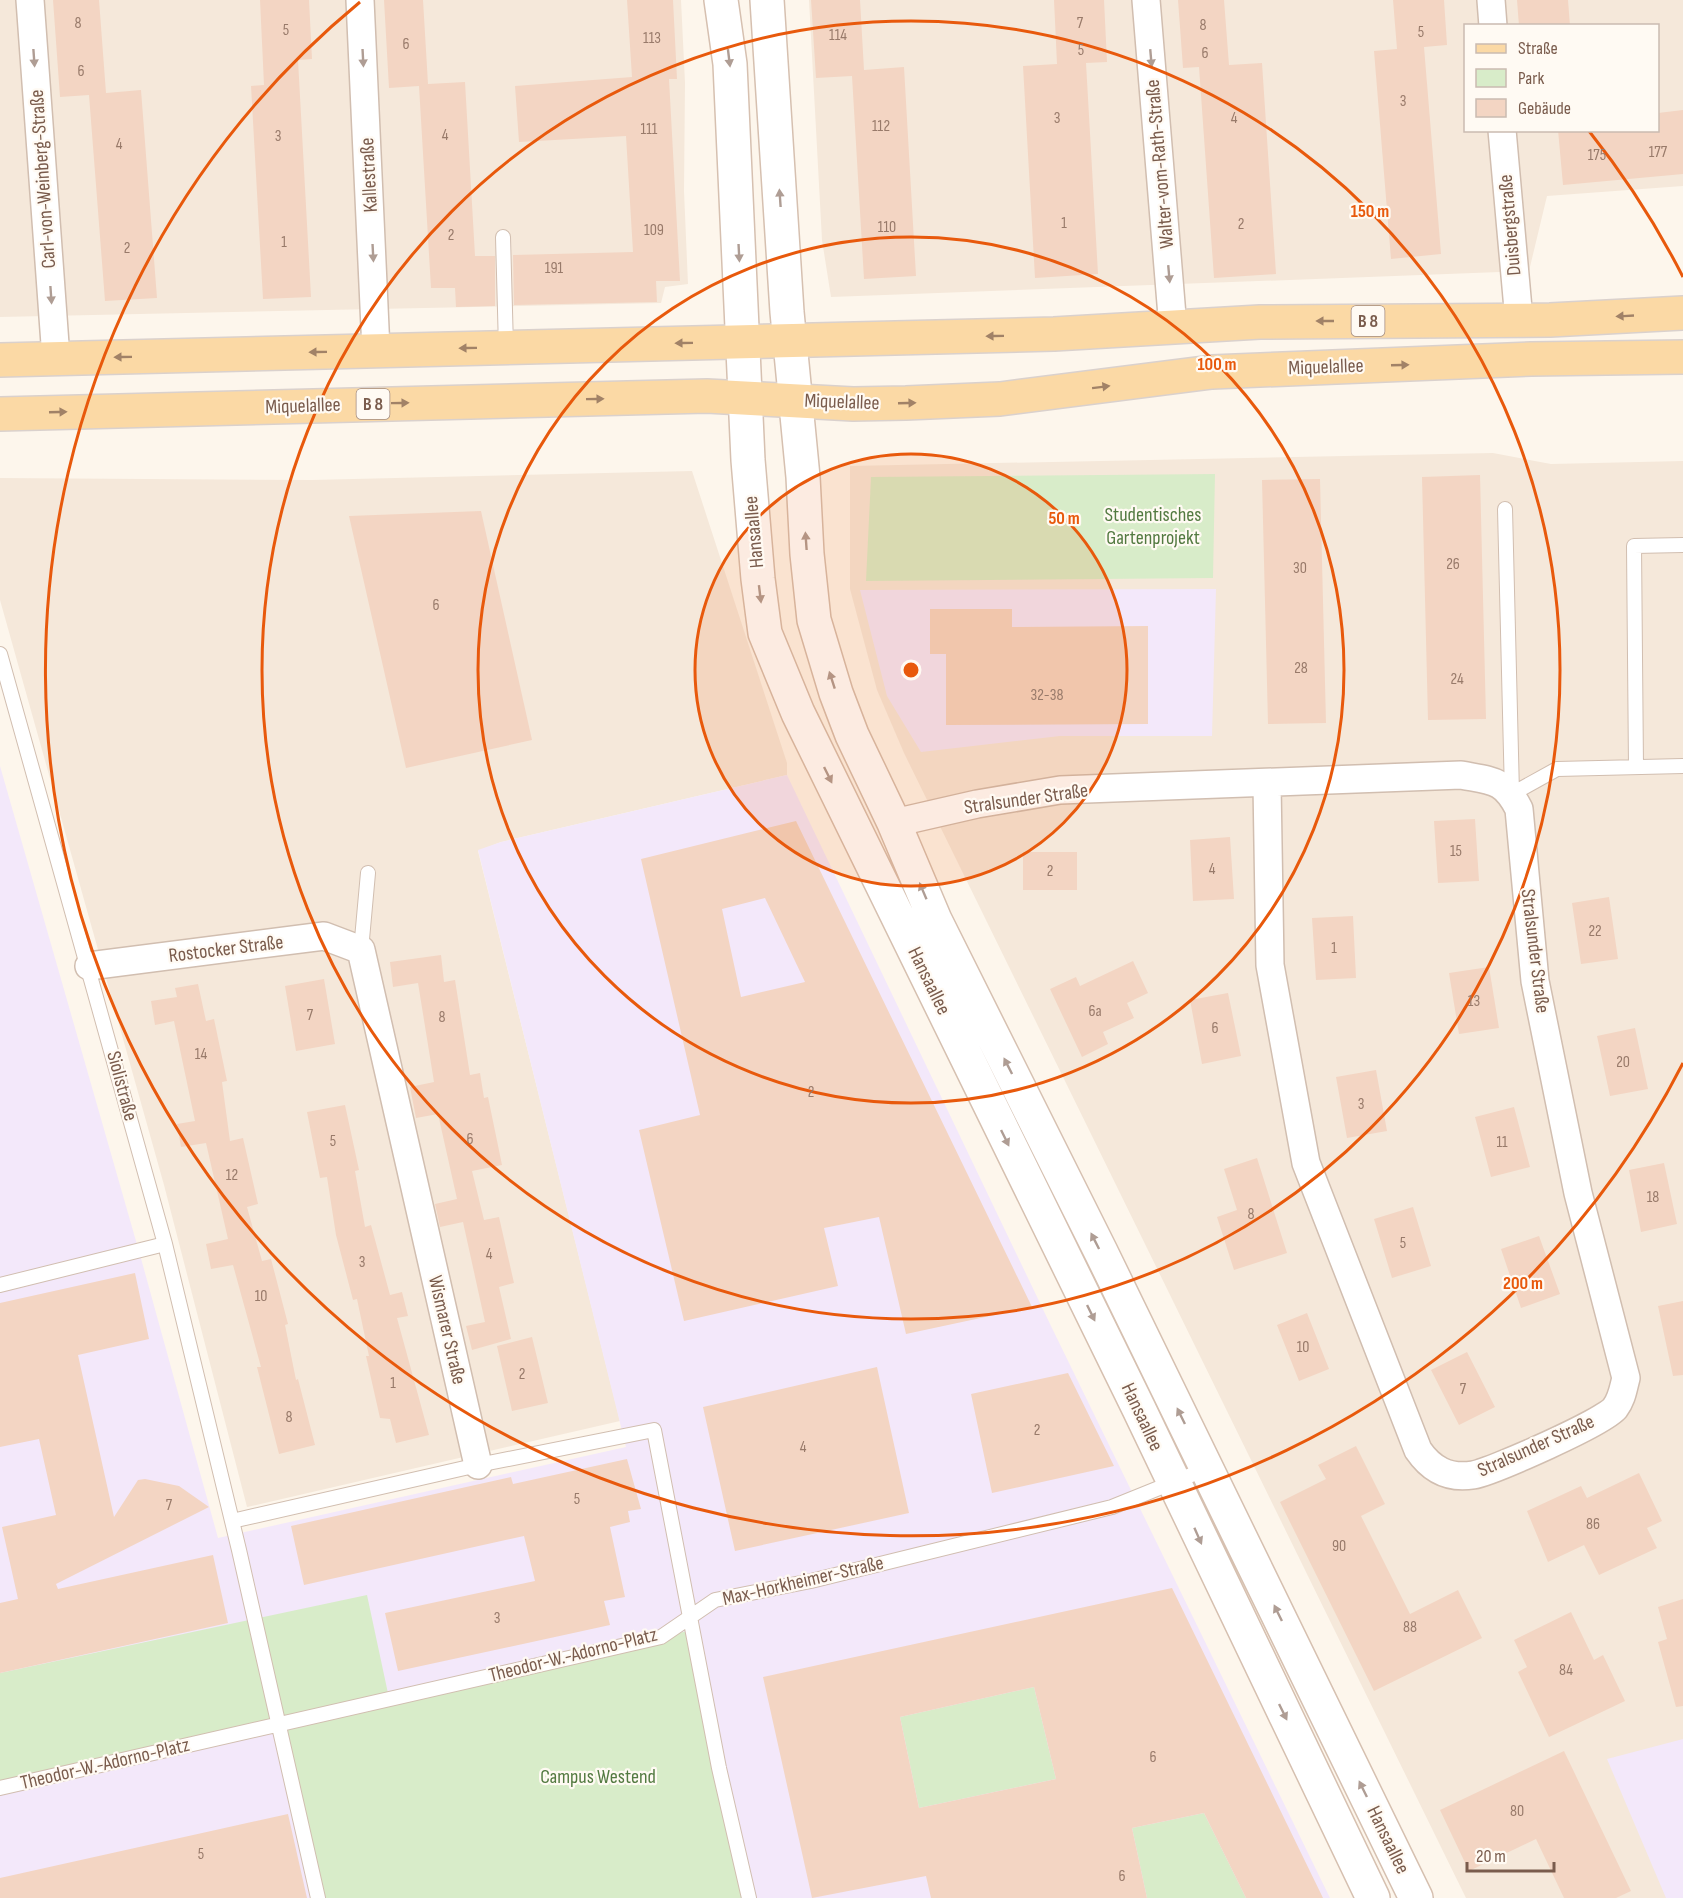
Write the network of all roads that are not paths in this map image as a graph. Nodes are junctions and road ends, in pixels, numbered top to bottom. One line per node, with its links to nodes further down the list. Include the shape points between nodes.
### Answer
1 (30, 0): 18 (street, Carl-von-Weinberg-Straße, one-way to 18)
2 (360, 0): 16 (street, Kallestraße, one-way to 16)
3 (721, 0): 14 (main road, Hansaallee, one-way to 14, via 730,64)
4 (767, 0): 13 (main road, Hansaallee, one-way to 4)
5 (1146, 0): 12 (street, Walter-vom-Rath-Straße, one-way to 12)
6 (1491, 0): 7 (street)
7 (1493, 24)
8 (1502, 132): 11 (street, Duisbergstraße)
9 (503, 237): 15 (lane)
10 (1683, 313): 11 (main road, B 8, one-way to 11)
11 (1519, 320): 12 (main road, B 8, one-way to 12, via 1260,322)
12 (1173, 328): 13 (main road, B 8, one-way to 13)
13 (790, 340): 14 (main road, B 8); 21 (main road, Hansaallee)
14 (743, 341): 15 (main road, B 8, one-way to 15); 20 (main road, Hansaallee)
15 (506, 347): 16 (main road, B 8, one-way to 16)
16 (376, 351): 18 (main road, B 8, one-way to 18)
17 (1683, 357): 21 (main road, Miquelallee / B 8, one-way to 17, via 906,404 1000,399 1212,372)
18 (56, 358): 19 (main road, B 8)
19 (0, 360)
20 (745, 396): 21 (main road, Miquelallee / B 8); 22 (main road, Miquelallee / B 8, one-way to 20); 38 (main road, Hansaallee, one-way to 38, via 765,633 803,723)
21 (796, 401): 30 (main road, Hansaallee, one-way to 21, via 852,735 814,620)
22 (0, 414)
23 (1505, 509): 29 (lane)
24 (1683, 545): 27 (lane, via 1634,546)
25 (0, 654): 33 (lane, Siolistraße)
26 (1683, 766): 27 (lane)
27 (1636, 767): 29 (lane, via 1557,769)
28 (1267, 784): 29 (street, Stralsunder Straße, via 1461,775 1499,782); 29 (street, Stralsunder Straße, via 1270,965 1306,1163 1418,1450 1438,1471 1473,1475 1552,1443 1614,1411 1626,1378 1578,1193 1535,981 1520,809); 30 (street, Stralsunder Straße, via 1060,790)
29 (1512, 794)
30 (894, 823): 37 (main road, Hansaallee, one-way to 30, via 935,920)
31 (368, 873): 32 (lane)
32 (361, 950): 33 (street, Rostocker Straße, via 324,936); 36 (street, Wismarer Straße)
33 (89, 966): 34 (lane, Siolistraße)
34 (165, 1244): 35 (lane); 39 (lane, Siolistraße)
35 (0, 1285)
36 (478, 1465): 39 (lane); 40 (lane, via 654,1431)
37 (1206, 1468): 38 (lane, Max-Horkheimer-Straße); 46 (main road, Hansaallee, one-way to 37)
38 (1173, 1483): 40 (lane, Max-Horkheimer-Straße, via 1081,1515 811,1581 715,1600); 45 (main road, Hansaallee, one-way to 45)
39 (232, 1521): 41 (lane)
40 (689, 1618): 41 (lane, Theodor-W.-Adorno-Platz, via 661,1636); 44 (lane)
41 (279, 1724): 42 (lane, Theodor-W.-Adorno-Platz); 43 (lane)
42 (0, 1788)
43 (318, 1898)
44 (749, 1898)
45 (1373, 1898)
46 (1416, 1898)

